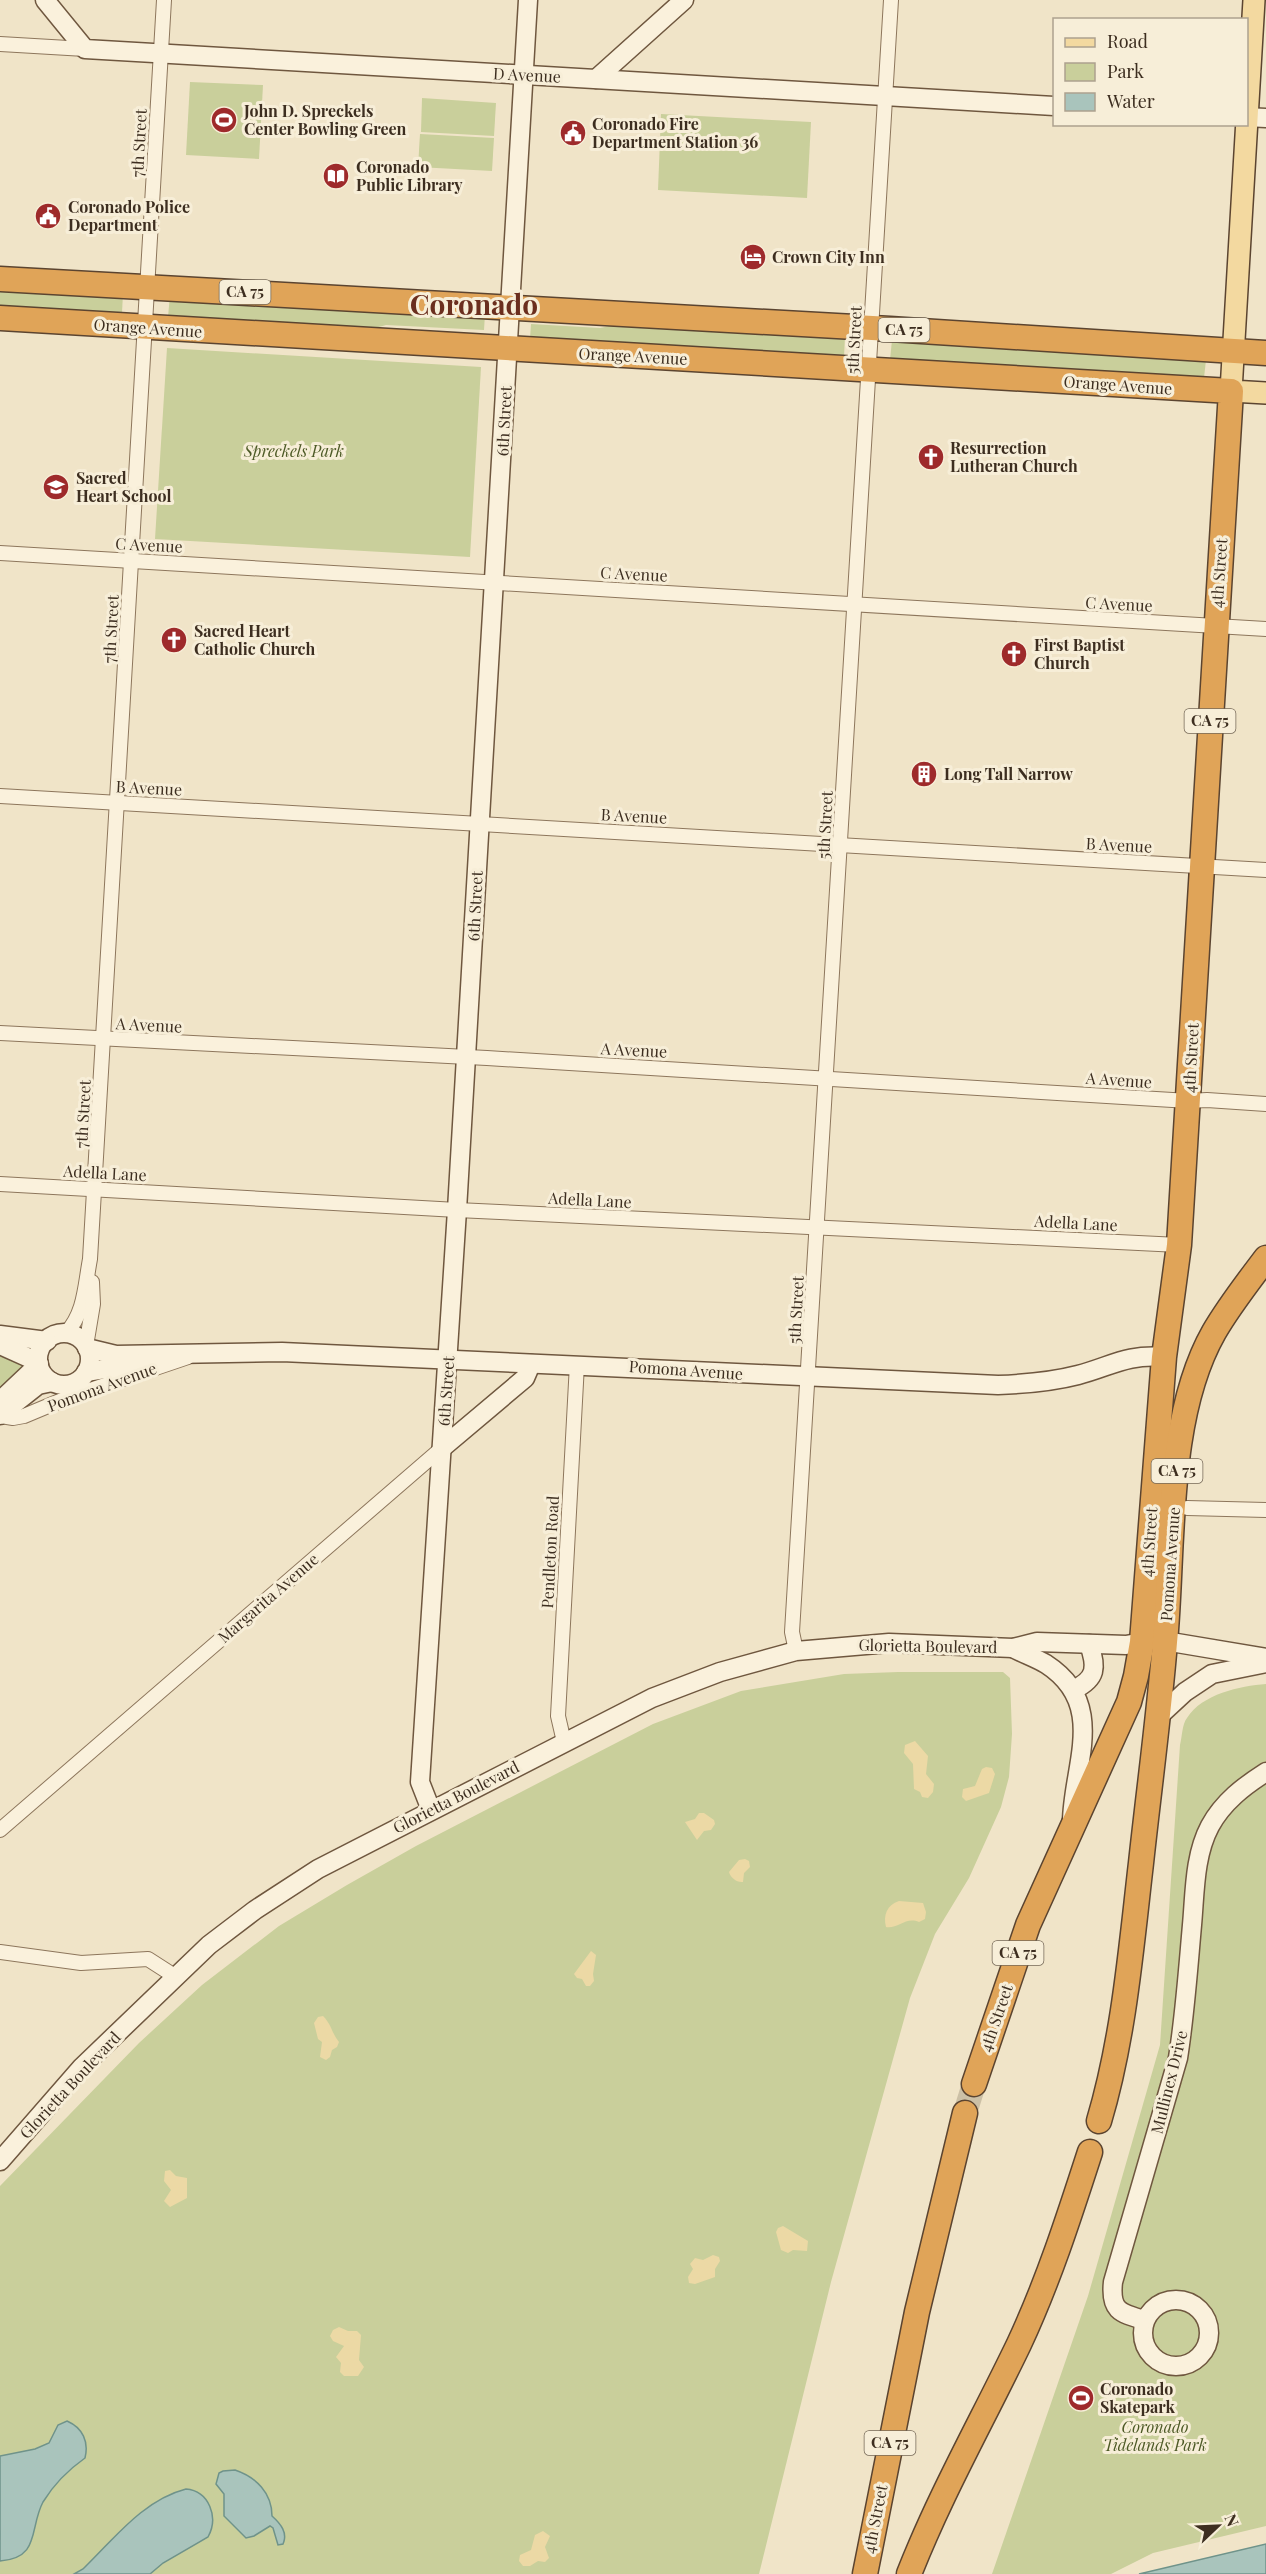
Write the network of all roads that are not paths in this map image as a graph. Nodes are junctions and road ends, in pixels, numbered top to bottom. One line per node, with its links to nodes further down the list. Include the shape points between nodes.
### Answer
1 (45, 0): 8 (street)
2 (164, 0): 9 (street, 7th Street)
3 (528, 0): 10 (street, 6th Street)
4 (684, 0): 11 (street)
5 (891, 0): 12 (street, 5th Street)
6 (1254, 0): 13 (main road, 4th Street)
7 (0, 44): 8 (street, D Avenue)
8 (85, 49): 9 (street, D Avenue)
9 (161, 53): 10 (street, D Avenue); 19 (street, 7th Street)
10 (524, 75): 11 (street, D Avenue); 20 (street, 6th Street)
11 (596, 79): 12 (street, D Avenue)
12 (885, 96): 14 (street, D Avenue); 23 (street, 5th Street)
13 (1248, 100)
14 (1053, 106)
15 (1248, 117): 16 (street)
16 (1266, 118)
17 (1246, 126): 25 (main road, 4th Street)
18 (0, 279): 19 (highway, CA 75)
19 (147, 286): 20 (highway, CA 75); 22 (street, 7th Street)
20 (510, 308): 23 (highway, CA 75); 24 (street, 6th Street)
21 (0, 318): 22 (highway, Orange Avenue)
22 (145, 328): 24 (highway, Orange Avenue); 31 (street, 7th Street)
23 (871, 328): 25 (highway, CA 75); 27 (street, 5th Street)
24 (508, 349): 27 (highway, Orange Avenue); 32 (street, 6th Street)
25 (1233, 351): 26 (highway, CA 75); 28 (main road, 4th Street)
26 (1266, 353)
27 (869, 370): 28 (highway, Orange Avenue); 33 (street, 5th Street)
28 (1231, 391): 29 (main road, Orange Avenue); 34 (highway, 4th Street / CA 75)
29 (1266, 393)
30 (0, 553): 31 (street, C Avenue)
31 (131, 561): 32 (street, C Avenue); 37 (street, 7th Street)
32 (494, 582): 33 (street, C Avenue); 38 (street, 6th Street)
33 (855, 604): 34 (street, C Avenue); 39 (street, 5th Street)
34 (1216, 626): 35 (street, C Avenue); 40 (highway, 4th Street / CA 75)
35 (1266, 629)
36 (0, 796): 37 (street, B Avenue)
37 (117, 803): 38 (street, B Avenue); 43 (street, 7th Street)
38 (480, 823): 39 (street, B Avenue); 44 (street, 6th Street)
39 (841, 845): 40 (street, B Avenue); 45 (street, 5th Street)
40 (1201, 866): 41 (street, B Avenue); 46 (highway, 4th Street / CA 75)
41 (1266, 870)
42 (0, 1034): 43 (street, A Avenue)
43 (103, 1040): 44 (street, A Avenue); 49 (street, 7th Street)
44 (465, 1057): 45 (street, A Avenue); 50 (street, 6th Street)
45 (826, 1078): 46 (street, A Avenue); 51 (street, 5th Street)
46 (1189, 1101): 47 (street, A Avenue); 52 (highway, 4th Street / CA 75)
47 (1266, 1104)
48 (0, 1184): 49 (street, Adella Lane)
49 (95, 1189): 50 (street, Adella Lane); 54 (street, 7th Street)
50 (457, 1210): 51 (street, Adella Lane); 62 (street, 6th Street)
51 (817, 1227): 52 (street, Adella Lane); 67 (street, 5th Street)
52 (1179, 1245): 61 (highway, 4th Street / CA 75)
53 (1266, 1258): 74 (highway, Pomona Avenue / CA 75, via 1214,1333 1194,1379 1178,1451)
54 (90, 1259): 55 (street, 7th Street, via 81,1312); 59 (street, 7th Street, via 93,1304)
55 (66, 1333): 57 (street); 59 (street, Pomona Avenue)
56 (0, 1335): 57 (street)
57 (46, 1341): 63 (street)
58 (0, 1345): 63 (street)
59 (86, 1347): 60 (street, Pomona Avenue, via 116,1355); 66 (street, Pomona Avenue)
60 (204, 1352): 62 (street, Pomona Avenue); 66 (street); 70 (street, Pomona Avenue, via 24,1416)
61 (1164, 1358): 67 (street, Pomona Avenue, via 1126,1358 1078,1375 1031,1384); 75 (highway, 4th Street / CA 75)
62 (448, 1360): 64 (street, Pomona Avenue); 71 (street, 6th Street)
63 (38, 1363): 68 (street, Pomona Avenue); 69 (street)
64 (531, 1364): 65 (street, Pomona Avenue); 71 (street, Margarita Avenue, via 525,1378)
65 (577, 1364): 67 (street, Pomona Avenue); 83 (street, Pendleton Road, via 558,1716)
66 (86, 1372): 68 (street, Pomona Avenue, via 73,1383)
67 (809, 1377): 78 (street, 5th Street, via 792,1632)
68 (52, 1382): 70 (street, via 38,1386)
69 (0, 1401)
70 (0, 1415)
71 (442, 1448): 85 (street, 6th Street, via 420,1782); 87 (street, Margarita Avenue)
72 (1187, 1508): 73 (street)
73 (1266, 1510)
74 (1165, 1641): 79 (street); 82 (highway, CA 75)
75 (1142, 1642): 76 (street, Glorietta Boulevard); 86 (highway, 4th Street / CA 75, via 1129,1702)
76 (1089, 1644): 77 (street, Glorietta Boulevard, via 1037,1642); 81 (street, via 1095,1667 1091,1678)
77 (1013, 1648): 78 (street, Glorietta Boulevard, via 889,1642); 81 (street, Glorietta Boulevard, via 1045,1664)
78 (796, 1651): 83 (street, Glorietta Boulevard, via 676,1688)
79 (1266, 1658)
80 (1266, 1663): 82 (street, via 1212,1674)
81 (1073, 1690): 86 (street, Glorietta Boulevard, via 1085,1734 1073,1795)
82 (1158, 1716): 92 (highway, CA 75, via 1128,1980)
83 (564, 1742): 85 (street, Glorietta Boulevard)
84 (1266, 1772): 95 (street, Mullinex Drive, via 1228,1801 1203,1843 1196,1877 1178,2058 1113,2282 1116,2308)
85 (431, 1810): 89 (street, Glorietta Boulevard, via 318,1869 255,1910 209,1945)
86 (1072, 1826): 90 (highway, 4th Street / CA 75, via 1028,1924)
87 (0, 1830)
88 (0, 1952): 89 (street, via 81,1963 148,1959)
89 (176, 1977): 94 (street, Glorietta Boulevard, via 82,2067)
90 (974, 2084)
91 (965, 2113): 96 (highway, 4th Street / CA 75, via 917,2312)
92 (1099, 2121)
93 (1090, 2152): 97 (highway, via 1059,2246 1020,2342 927,2528)
94 (0, 2161)
95 (1144, 2320)
96 (864, 2574)
97 (909, 2574)

